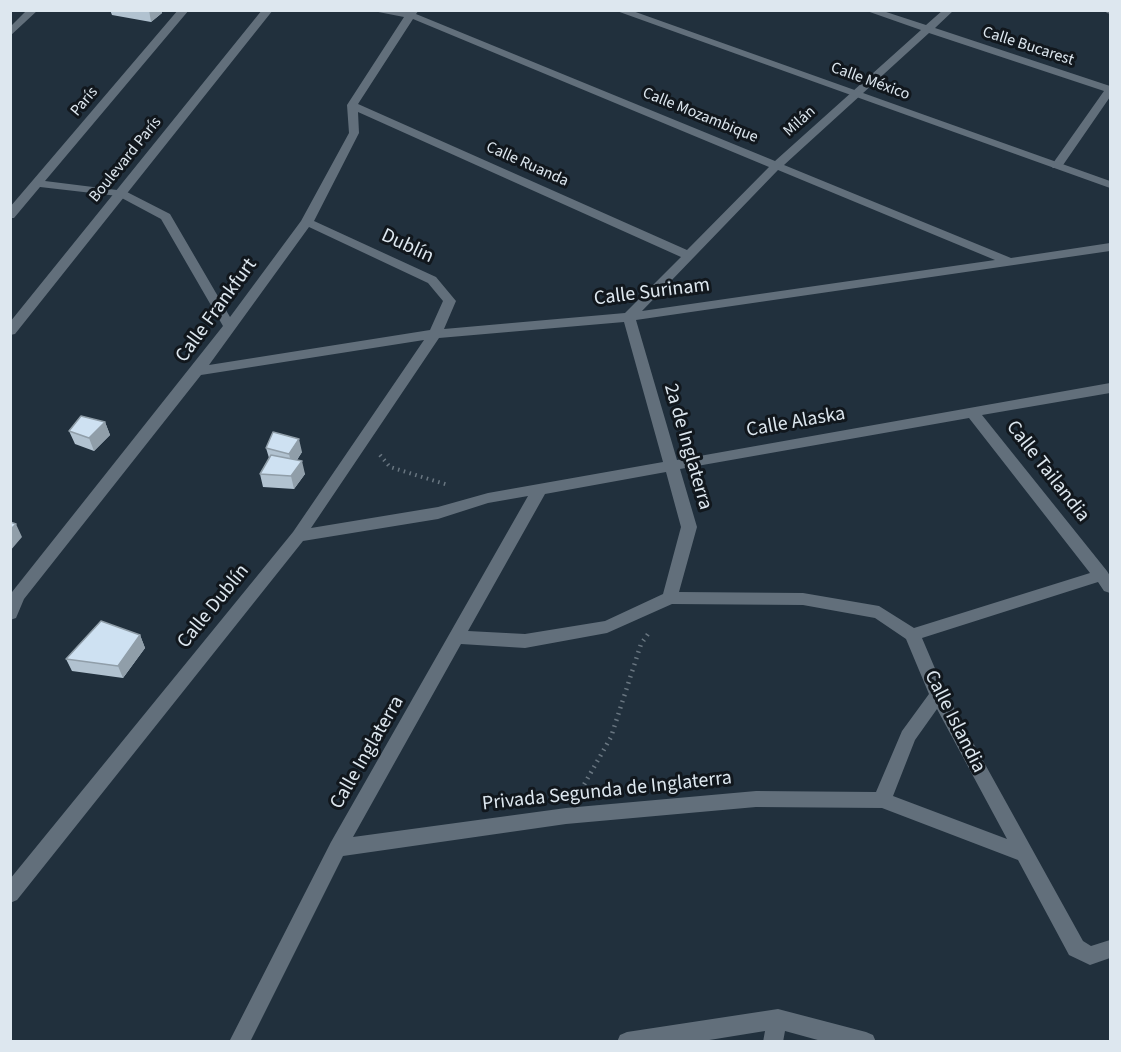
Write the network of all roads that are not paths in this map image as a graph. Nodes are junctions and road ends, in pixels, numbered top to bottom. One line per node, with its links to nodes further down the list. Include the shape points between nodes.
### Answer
1 (33, 10): 10 (street)
2 (184, 10): 16 (street, París)
3 (268, 10): 18 (street, Boulevard París)
4 (373, 10): 8 (street, Calle Mozambique)
5 (619, 10): 12 (street, Calle México)
6 (869, 10): 9 (street, Calle Bucarest)
7 (950, 10): 9 (street, Milán)
8 (413, 13): 13 (street); 14 (street, Calle Mozambique)
9 (928, 30): 11 (street, Calle Bucarest); 12 (street, Milán)
10 (10, 33)
11 (1110, 90): 15 (street)
12 (855, 94): 14 (street, Milán); 15 (street, Calle México)
13 (352, 105): 20 (street, Calle Frankfurt, via 354,133); 22 (street, Calle Ruanda)
14 (777, 165): 22 (street, Milán); 23 (street, Calle Mozambique)
15 (1057, 166): 17 (street, Calle México)
16 (37, 183): 18 (street); 19 (street, París)
17 (1110, 185)
18 (121, 192): 25 (street, via 166,216); 26 (street, Boulevard París)
19 (10, 215)
20 (307, 222): 25 (street, Calle Frankfurt); 27 (street, Dublín, via 432,280 450,301)
21 (1110, 247): 23 (street, Calle Surinam)
22 (689, 256): 24 (street, Milán)
23 (1012, 262): 24 (street, Calle Surinam)
24 (629, 317): 27 (street, Calle Surinam); 31 (street, 2a de Inglaterra)
25 (229, 325): 28 (street, Calle Frankfurt)
26 (10, 331)
27 (435, 334): 28 (street, Calle Surinam); 33 (street, Calle Dublín)
28 (197, 371): 36 (street, Calle Frankfurt, via 18,596)
29 (1110, 388): 30 (street, Calle Alaska)
30 (972, 412): 31 (street, Calle Alaska); 34 (street, Calle Tailandia)
31 (672, 467): 32 (street, Calle Alaska); 35 (street, 2a de Inglaterra, via 689,527)
32 (540, 489): 33 (street, Calle Alaska, via 488,498 438,513); 38 (street, Calle Inglaterra)
33 (298, 536): 43 (street, Calle Dublín)
34 (1106, 581): 37 (street)
35 (670, 598): 37 (street, via 803,599 879,612); 38 (street, via 607,627 525,641)
36 (10, 614)
37 (912, 635): 39 (street, Calle Islandia)
38 (458, 638): 41 (street, Calle Inglaterra)
39 (938, 695): 40 (street, via 908,736); 42 (street, Calle Islandia)
40 (882, 800): 41 (street, Privada Segunda de Inglaterra, via 756,800 566,816); 42 (street, Privada Segunda de Inglaterra)
41 (338, 849): 46 (street, Calle Inglaterra)
42 (1022, 853): 44 (street, Calle Islandia, via 1076,948 1090,956)
43 (10, 894)
44 (1110, 949)
45 (778, 1019): 47 (street); 48 (street); 49 (street)
46 (239, 1041)
47 (627, 1041)
48 (773, 1041)
49 (866, 1041)

